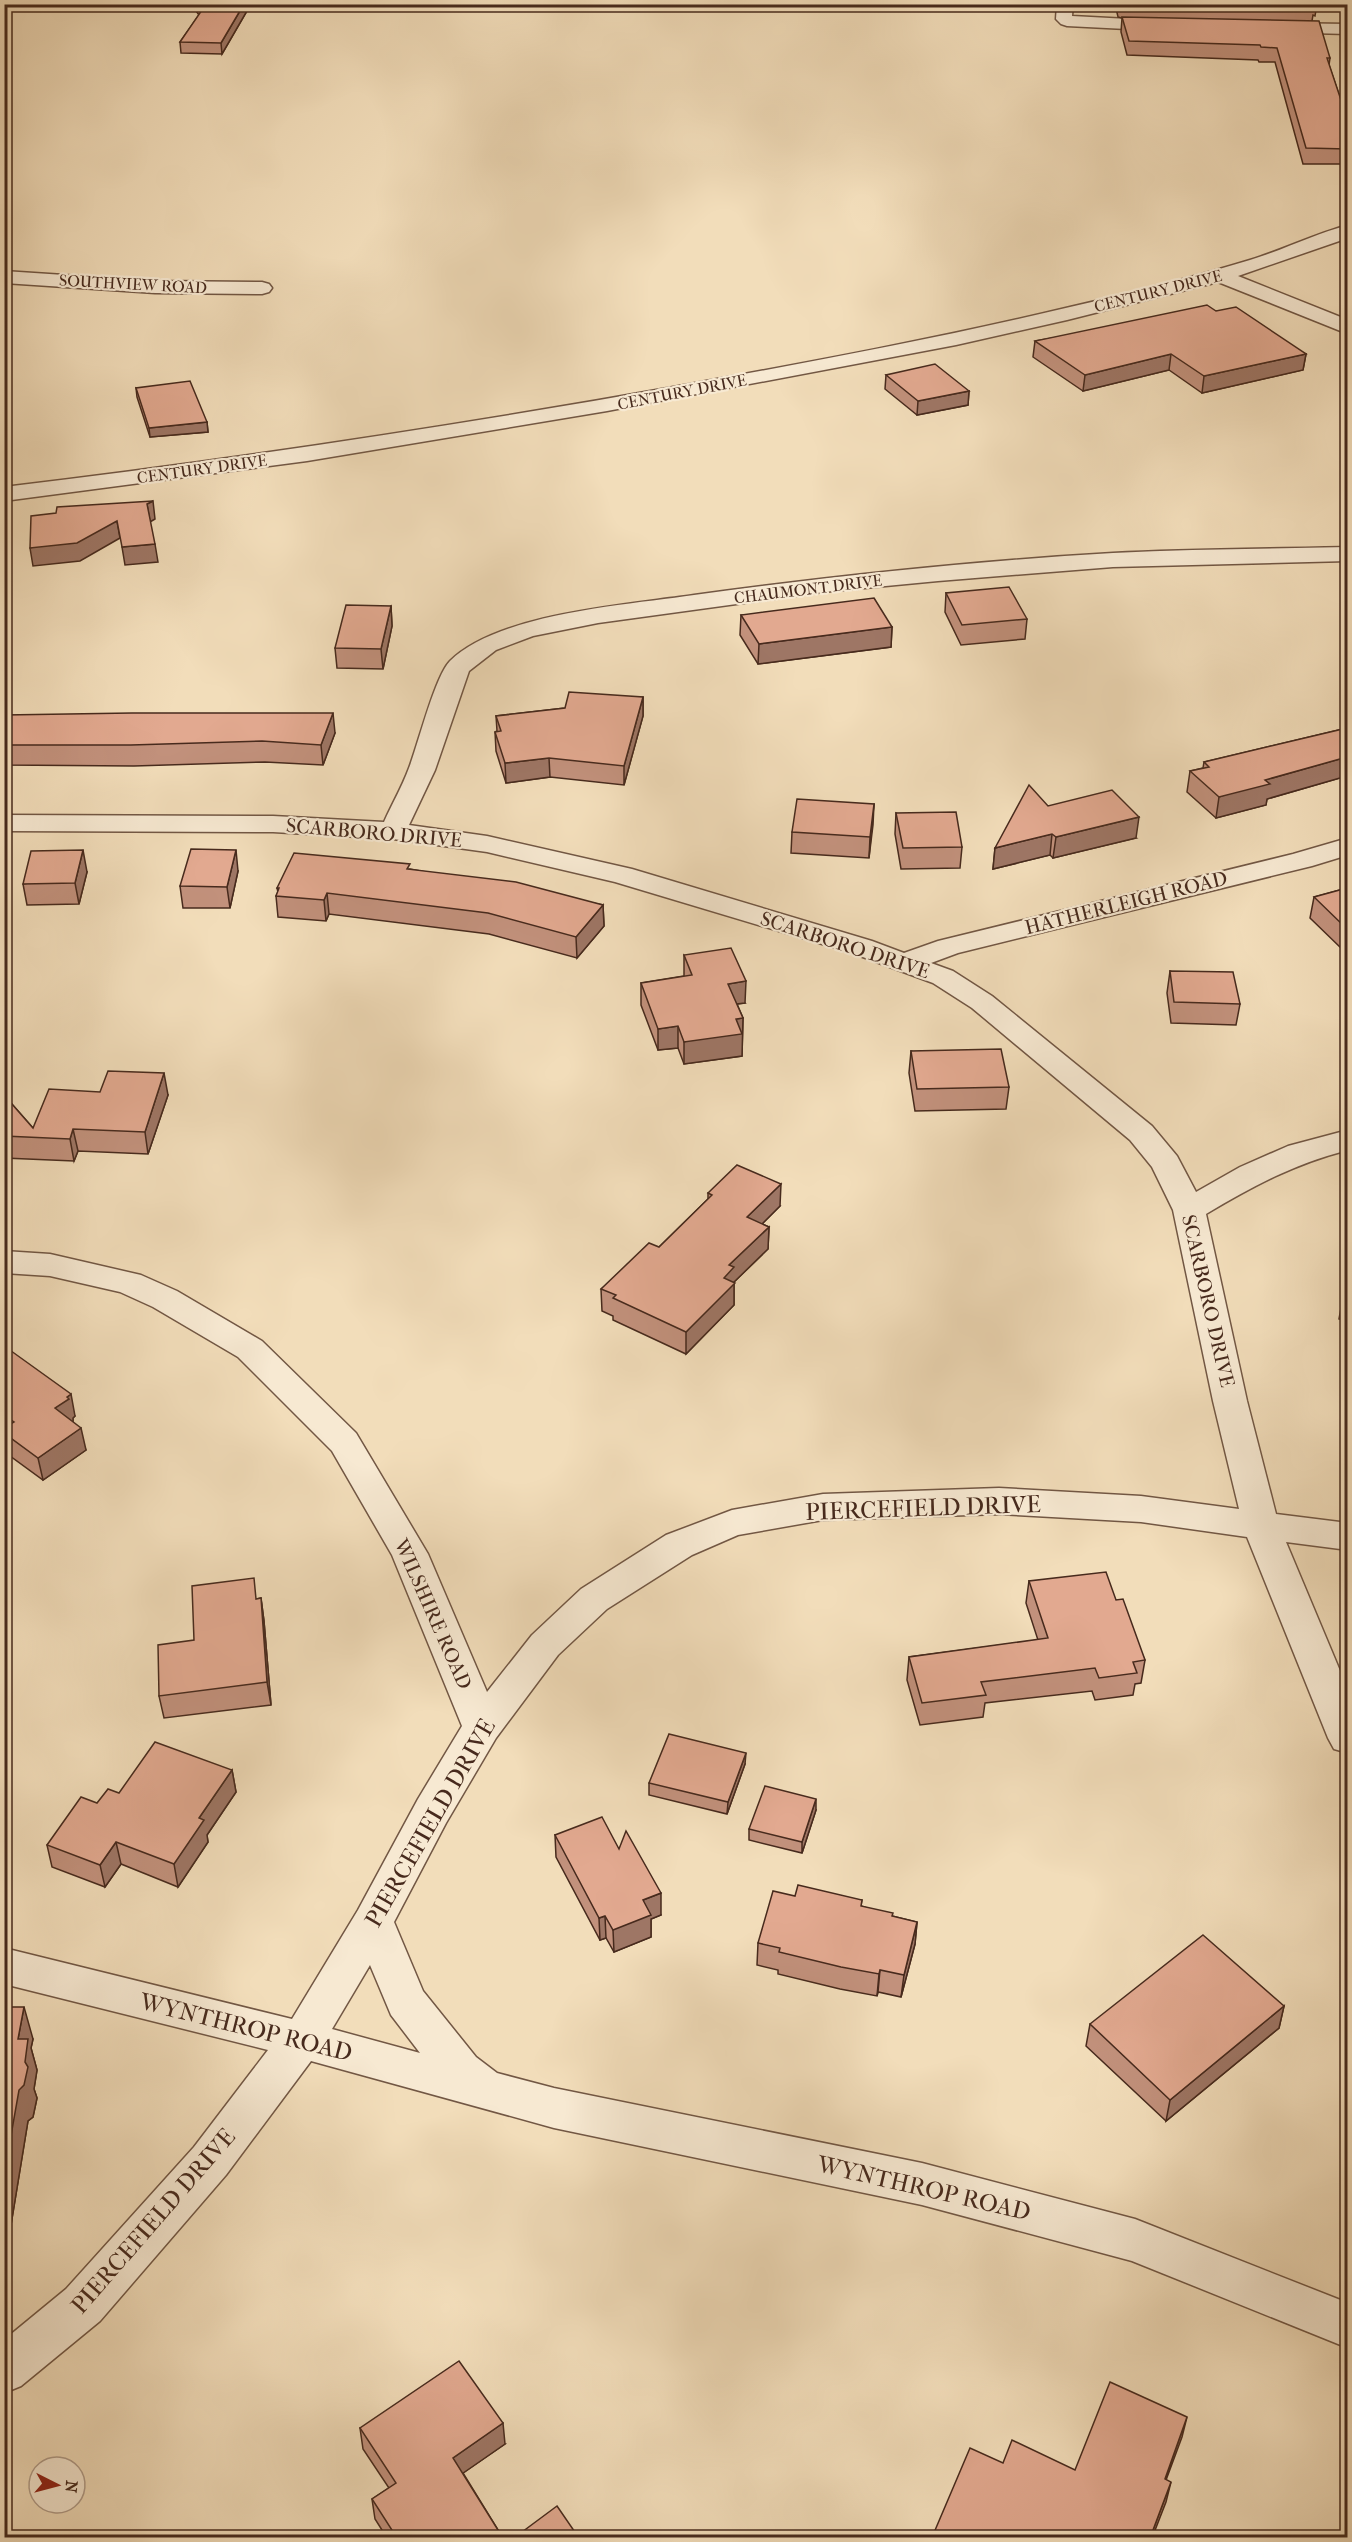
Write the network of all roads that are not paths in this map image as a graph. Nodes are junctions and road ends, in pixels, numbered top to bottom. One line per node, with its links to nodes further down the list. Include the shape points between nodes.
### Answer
1 (1065, 4): 2 (street, via 1064,19 1077,24)
2 (1181, 26)
3 (1264, 28): 4 (street)
4 (1347, 29)
5 (1347, 231): 6 (street, CENTURY DRIVE)
6 (1221, 276): 9 (street); 10 (street, CENTURY DRIVE, via 1007,328 556,415 145,477)
7 (4, 277): 8 (street, SOUTHVIEW ROAD, via 155,287)
8 (262, 288)
9 (1347, 328)
10 (4, 494)
11 (1347, 554): 13 (street, CHAUMONT DRIVE, via 1113,560 927,575 823,585 598,616 527,630 487,645 458,667 422,770)
12 (4, 823): 13 (street, SCARBORO DRIVE, via 273,824)
13 (393, 831): 15 (street, SCARBORO DRIVE, via 487,844 622,875)
14 (1347, 846): 15 (street, HATHERLEIGH ROAD, via 948,947)
15 (905, 962): 17 (street, SCARBORO DRIVE, via 942,977 982,1002 1141,1133 1166,1163)
16 (1347, 1140): 17 (street, via 1299,1153 1251,1174)
17 (1189, 1210): 19 (street, SCARBORO DRIVE)
18 (4, 1262): 21 (street, WILSHIRE ROAD, via 50,1265 129,1283 165,1299 250,1349 344,1442 411,1554)
19 (1261, 1526): 20 (street, PIERCEFIELD DRIVE); 21 (street, PIERCEFIELD DRIVE, via 1141,1509 999,1502 824,1507 732,1524 680,1545 594,1599 545,1645); 22 (street, SCARBORO DRIVE)
20 (1347, 1537)
21 (482, 1728): 23 (street, PIERCEFIELD DRIVE)
22 (1347, 1738)
23 (373, 1922): 25 (street, PIERCEFIELD DRIVE); 26 (street, WYNTHROP ROAD, via 406,2002 461,2071)
24 (4, 1966): 25 (street, WYNTHROP ROAD)
25 (302, 2040): 26 (street, WYNTHROP ROAD); 28 (street, PIERCEFIELD DRIVE, via 210,2161 83,2305)
26 (488, 2090): 27 (street, WYNTHROP ROAD, via 554,2108 922,2184 1135,2240)
27 (1347, 2326)
28 (4, 2370)

